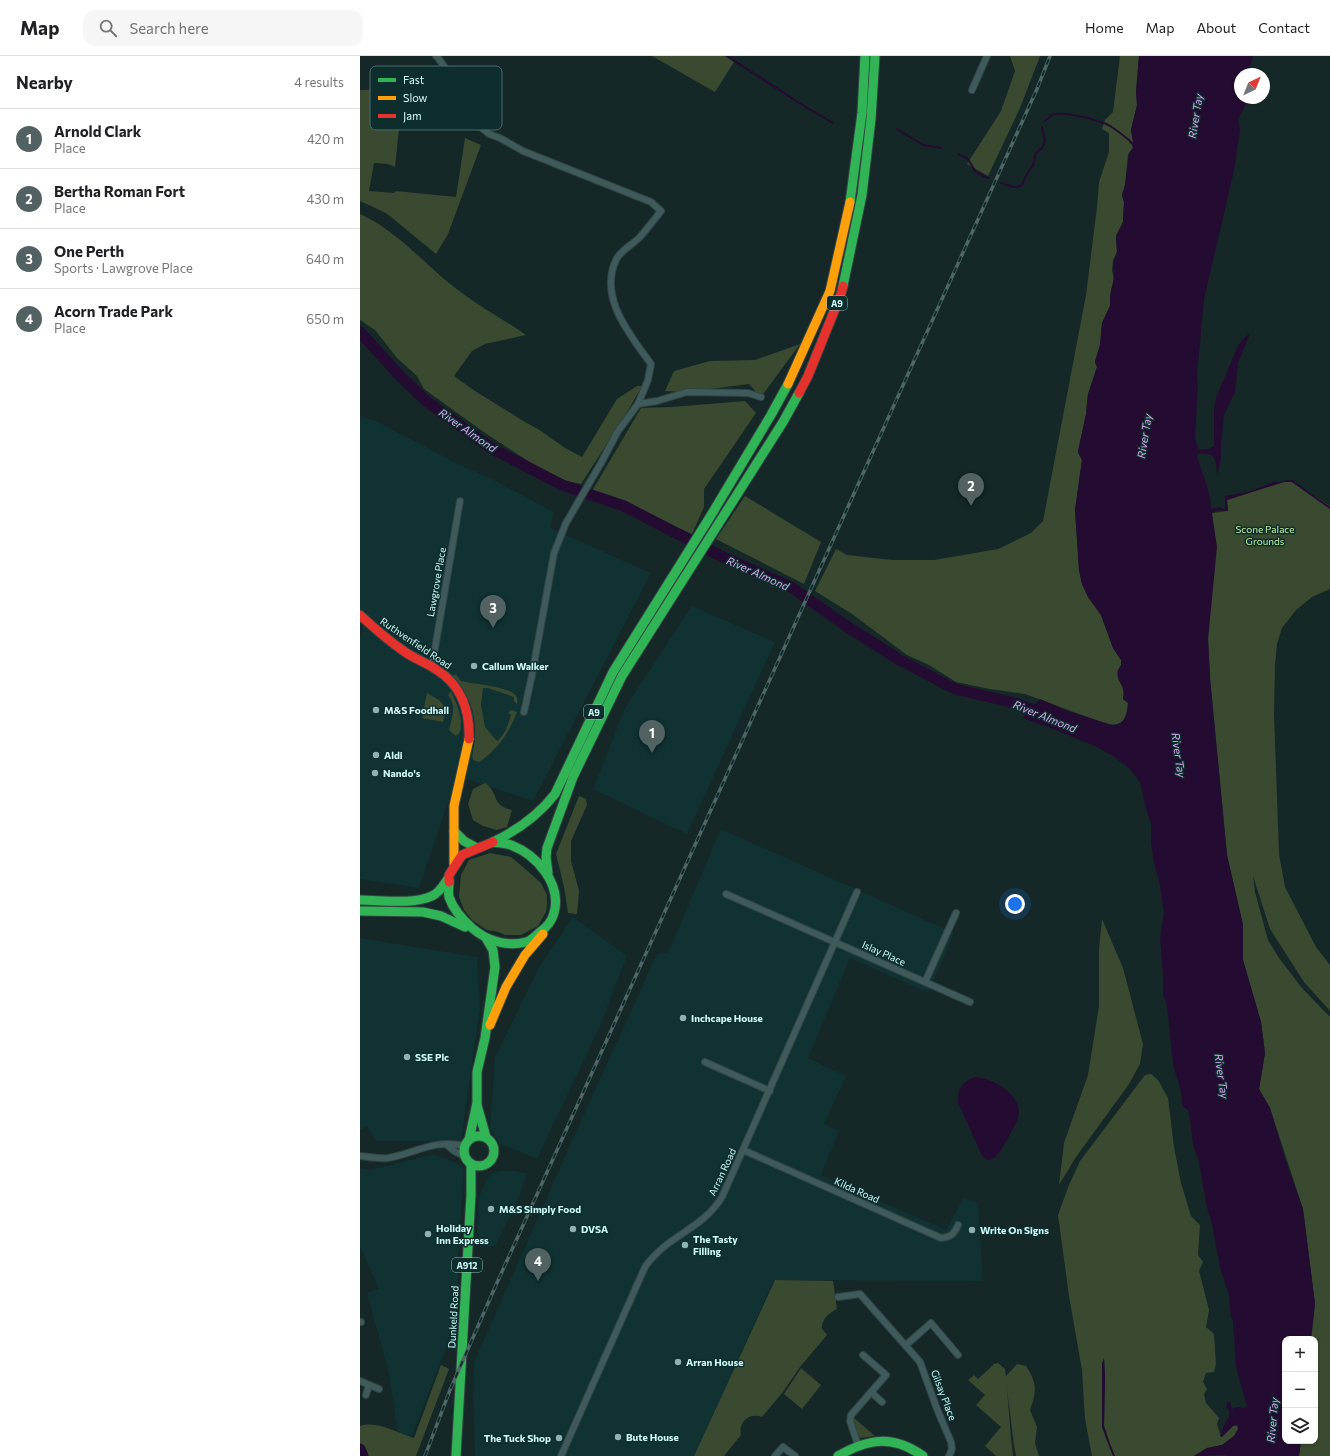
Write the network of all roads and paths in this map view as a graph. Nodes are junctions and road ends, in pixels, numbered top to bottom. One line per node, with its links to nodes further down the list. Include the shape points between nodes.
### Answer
1 (436, 56): 5 (street)
2 (865, 56): 15 (main road, A9, via 862,113 852,193 830,292 794,373 710,517 613,672 555,794 529,823)
3 (875, 56): 18 (main road, A9, via 872,119 862,195 841,294 808,376 783,422 622,676 574,777 547,848)
4 (987, 56): 6 (street)
5 (444, 66)
6 (972, 90)
7 (484, 130): 9 (street, via 523,151 651,202 661,211 618,258 611,277 611,295 622,320 651,364 648,380)
8 (761, 397): 9 (street, via 748,393 687,392)
9 (638, 404): 13 (street, via 618,431 566,523 554,553)
10 (460, 501): 12 (street, Lawgrove Place)
11 (360, 615): 12 (main road, Ruthvenfield Road, via 392,642)
12 (432, 666): 14 (main road, Ruthvenfield Road, via 448,678 458,690 470,723 467,752 454,805)
13 (524, 712)
14 (454, 831): 16 (main road); 17 (main road, Ruthvenfield Road)
15 (493, 842): 16 (main road); 18 (main road, via 517,848)
16 (475, 847): 17 (main road)
17 (454, 864): 19 (main road)
18 (548, 873): 25 (main road, via 557,899 555,911)
19 (447, 880): 22 (main road, via 437,892 425,898); 26 (main road, via 452,906 462,922)
20 (858, 892): 28 (street, Arran Road)
21 (726, 894): 28 (street, Islay Place)
22 (360, 900)
23 (360, 911): 26 (main road, via 423,912 441,916)
24 (956, 913): 29 (street)
25 (546, 929): 27 (main road, via 531,940 520,944); 31 (main road, A912, via 525,955 506,987)
26 (473, 931): 27 (main road)
27 (487, 940): 31 (main road, A912, via 493,950 495,968)
28 (834, 942): 29 (street, Islay Place); 33 (street, Arran Road)
29 (925, 982): 30 (street, Islay Place)
30 (970, 1002)
31 (485, 1038): 34 (main road, A912, via 477,1072)
32 (705, 1062): 33 (street)
33 (770, 1091): 38 (street, Arran Road)
34 (477, 1103): 35 (main road, A912); 36 (main road, A912)
35 (486, 1137): 36 (main road, via 477,1136); 42 (main road, A912, via 495,1150 493,1158)
36 (467, 1143): 37 (street); 40 (main road, A912)
37 (447, 1144): 39 (street, via 432,1145 388,1158); 40 (street)
38 (743, 1150): 44 (street, Kilda Road, via 941,1238 950,1237); 59 (street, Arran Road, via 722,1197 714,1208 698,1223 662,1247 645,1267)
39 (360, 1156)
40 (464, 1156): 41 (main road)
41 (471, 1164): 42 (main road, via 478,1167); 43 (main road, Dunkeld Road / A912)
42 (486, 1165): 43 (main road, Dunkeld Road / A912)
43 (471, 1195): 55 (main road, Dunkeld Road / A912)
44 (958, 1225)
45 (838, 1297): 46 (street, Gilsay Place, via 860,1294)
46 (906, 1345): 48 (street, via 931,1323); 64 (street, Gilsay Place, via 920,1362 951,1442)
47 (863, 1355): 52 (street, via 886,1375)
48 (958, 1355)
49 (360, 1381): 50 (street)
50 (370, 1385): 51 (street); 53 (street)
51 (379, 1389)
52 (871, 1392): 54 (street); 56 (street, via 851,1415 850,1421)
53 (366, 1395)
54 (882, 1402)
55 (459, 1417): 57 (main road, Dunkeld Road / A912); 58 (main road, Dunkeld Road / A912)
56 (858, 1445): 62 (main road); 63 (main road, via 892,1442 908,1446)
57 (456, 1456)
58 (461, 1456)
59 (561, 1456)
60 (775, 1456): 61 (street, via 783,1447)
61 (795, 1456)
62 (838, 1456)
63 (923, 1456)
64 (949, 1456)

